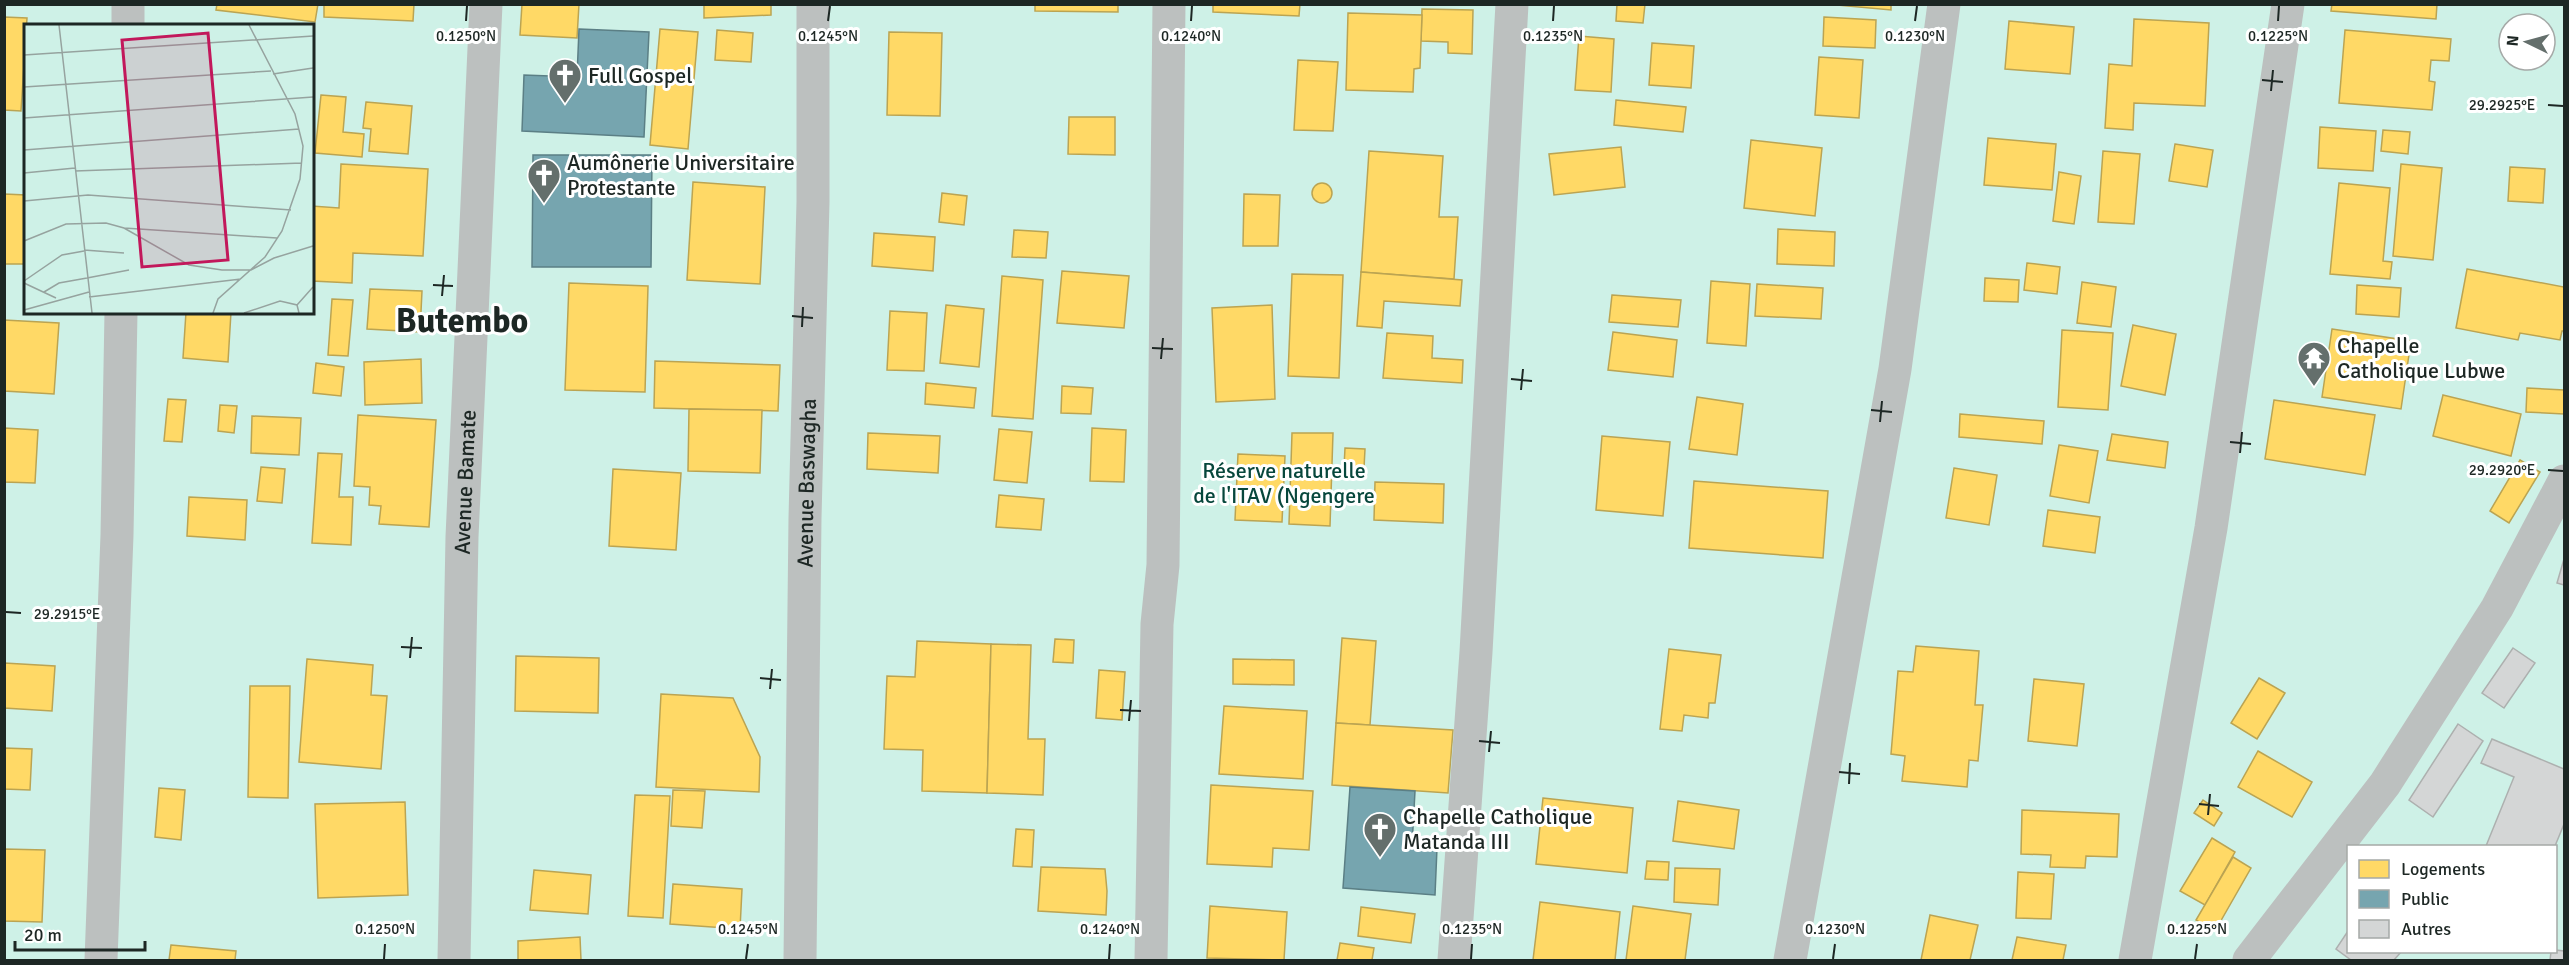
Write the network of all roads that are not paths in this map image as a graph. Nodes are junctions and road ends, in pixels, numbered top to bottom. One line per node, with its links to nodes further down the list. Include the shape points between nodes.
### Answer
1 (128, 4): 8 (street)
2 (486, 4): 12 (street, Avenue Bamate, via 462,537)
3 (813, 4): 13 (street, Avenue Baswagha)
4 (1169, 4): 14 (street, via 1163,565 1157,624)
5 (1512, 4): 15 (street, via 1477,641)
6 (1944, 4): 16 (street, via 1895,369)
7 (2288, 4): 17 (street, via 2211,528)
8 (128, 24)
9 (121, 314): 11 (street)
10 (2565, 481): 18 (street, via 2497,608 2385,784)
11 (101, 960)
12 (453, 960)
13 (800, 960)
14 (1151, 960)
15 (1454, 960)
16 (1790, 960)
17 (2135, 960)
18 (2249, 960)

